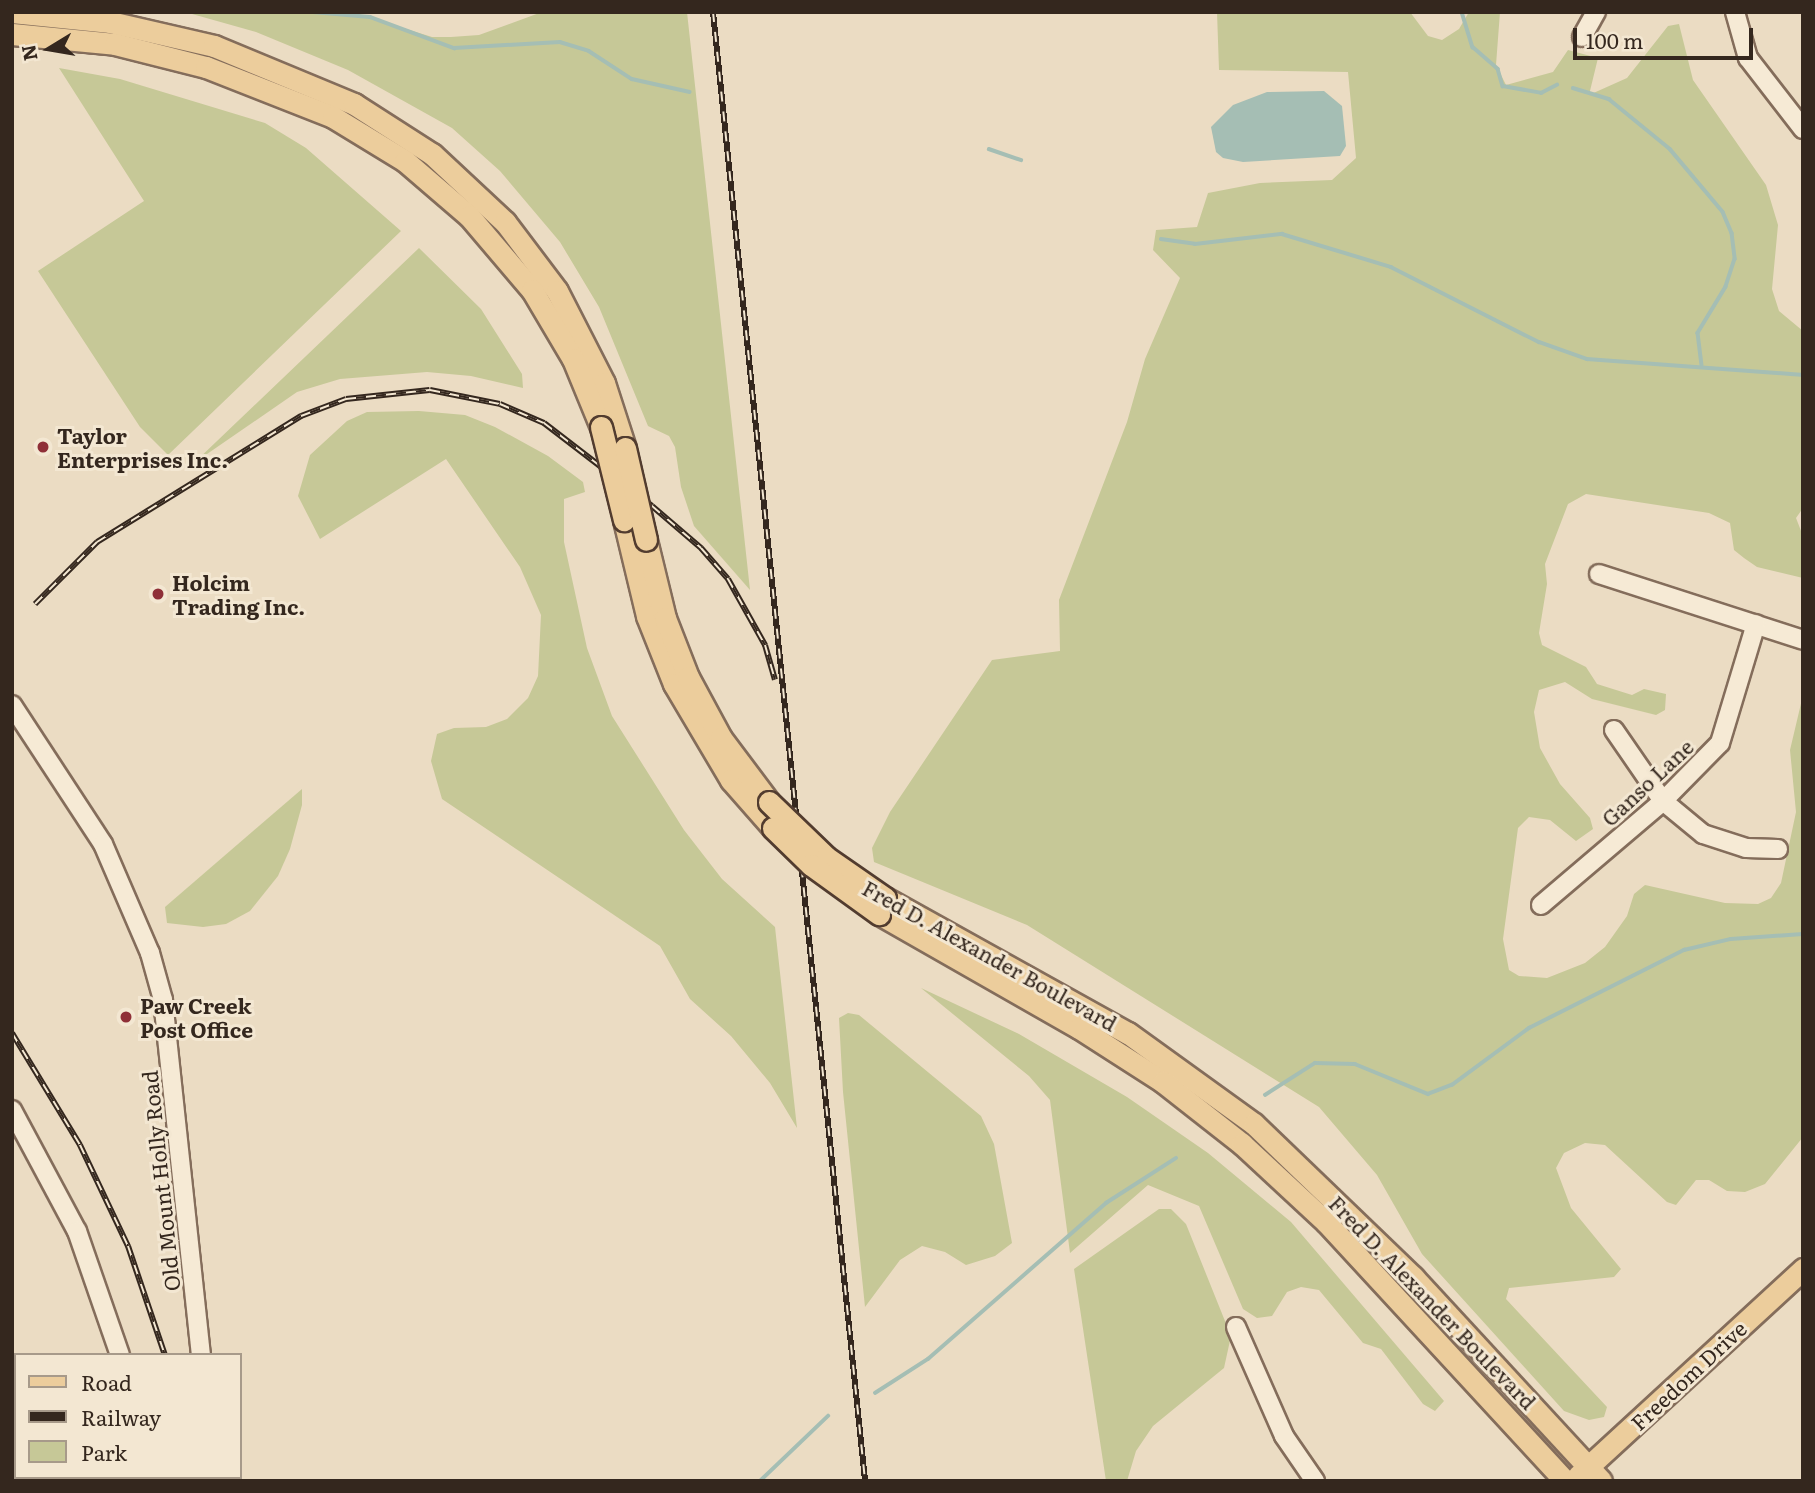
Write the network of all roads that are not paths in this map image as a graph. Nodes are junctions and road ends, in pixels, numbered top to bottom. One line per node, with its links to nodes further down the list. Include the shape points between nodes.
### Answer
1 (12, 12): 15 (main road, Fred D. Alexander Boulevard, bridge, via 100,20 214,46 354,104 432,154 505,222 557,291 604,383 625,448 664,618 688,677 721,738 769,802)
2 (1596, 12): 5 (street)
3 (1735, 12): 6 (street, via 1748,58)
4 (12, 34): 15 (main road, Fred D. Alexander Boulevard, bridge, via 141,49 232,75 333,117 405,161 470,216 525,281 573,359 601,428 647,616 674,684 731,780 811,865)
5 (1582, 37)
6 (1803, 129)
7 (1600, 574): 8 (street)
8 (1756, 624): 9 (street); 12 (street, Ganso Lane, via 1720,743)
9 (1803, 640)
10 (12, 705): 20 (street, Old Mount Holly Road, via 103,844 150,953 167,1031)
11 (1614, 730): 12 (street)
12 (1662, 801): 13 (street, via 1719,842); 14 (street, Ganso Lane)
13 (1779, 849)
14 (1541, 905)
15 (882, 906): 21 (main road, Fred D. Alexander Boulevard, via 1128,1033 1254,1124 1413,1277); 23 (main road, Fred D. Alexander Boulevard, via 1079,1028 1212,1119 1326,1222)
16 (12, 1110): 19 (street, via 77,1231)
17 (1803, 1269): 21 (main road, Freedom Drive)
18 (1236, 1327): 22 (street, via 1284,1436)
19 (119, 1353)
20 (201, 1353)
21 (1587, 1476)
22 (1315, 1481)
23 (1565, 1481)

